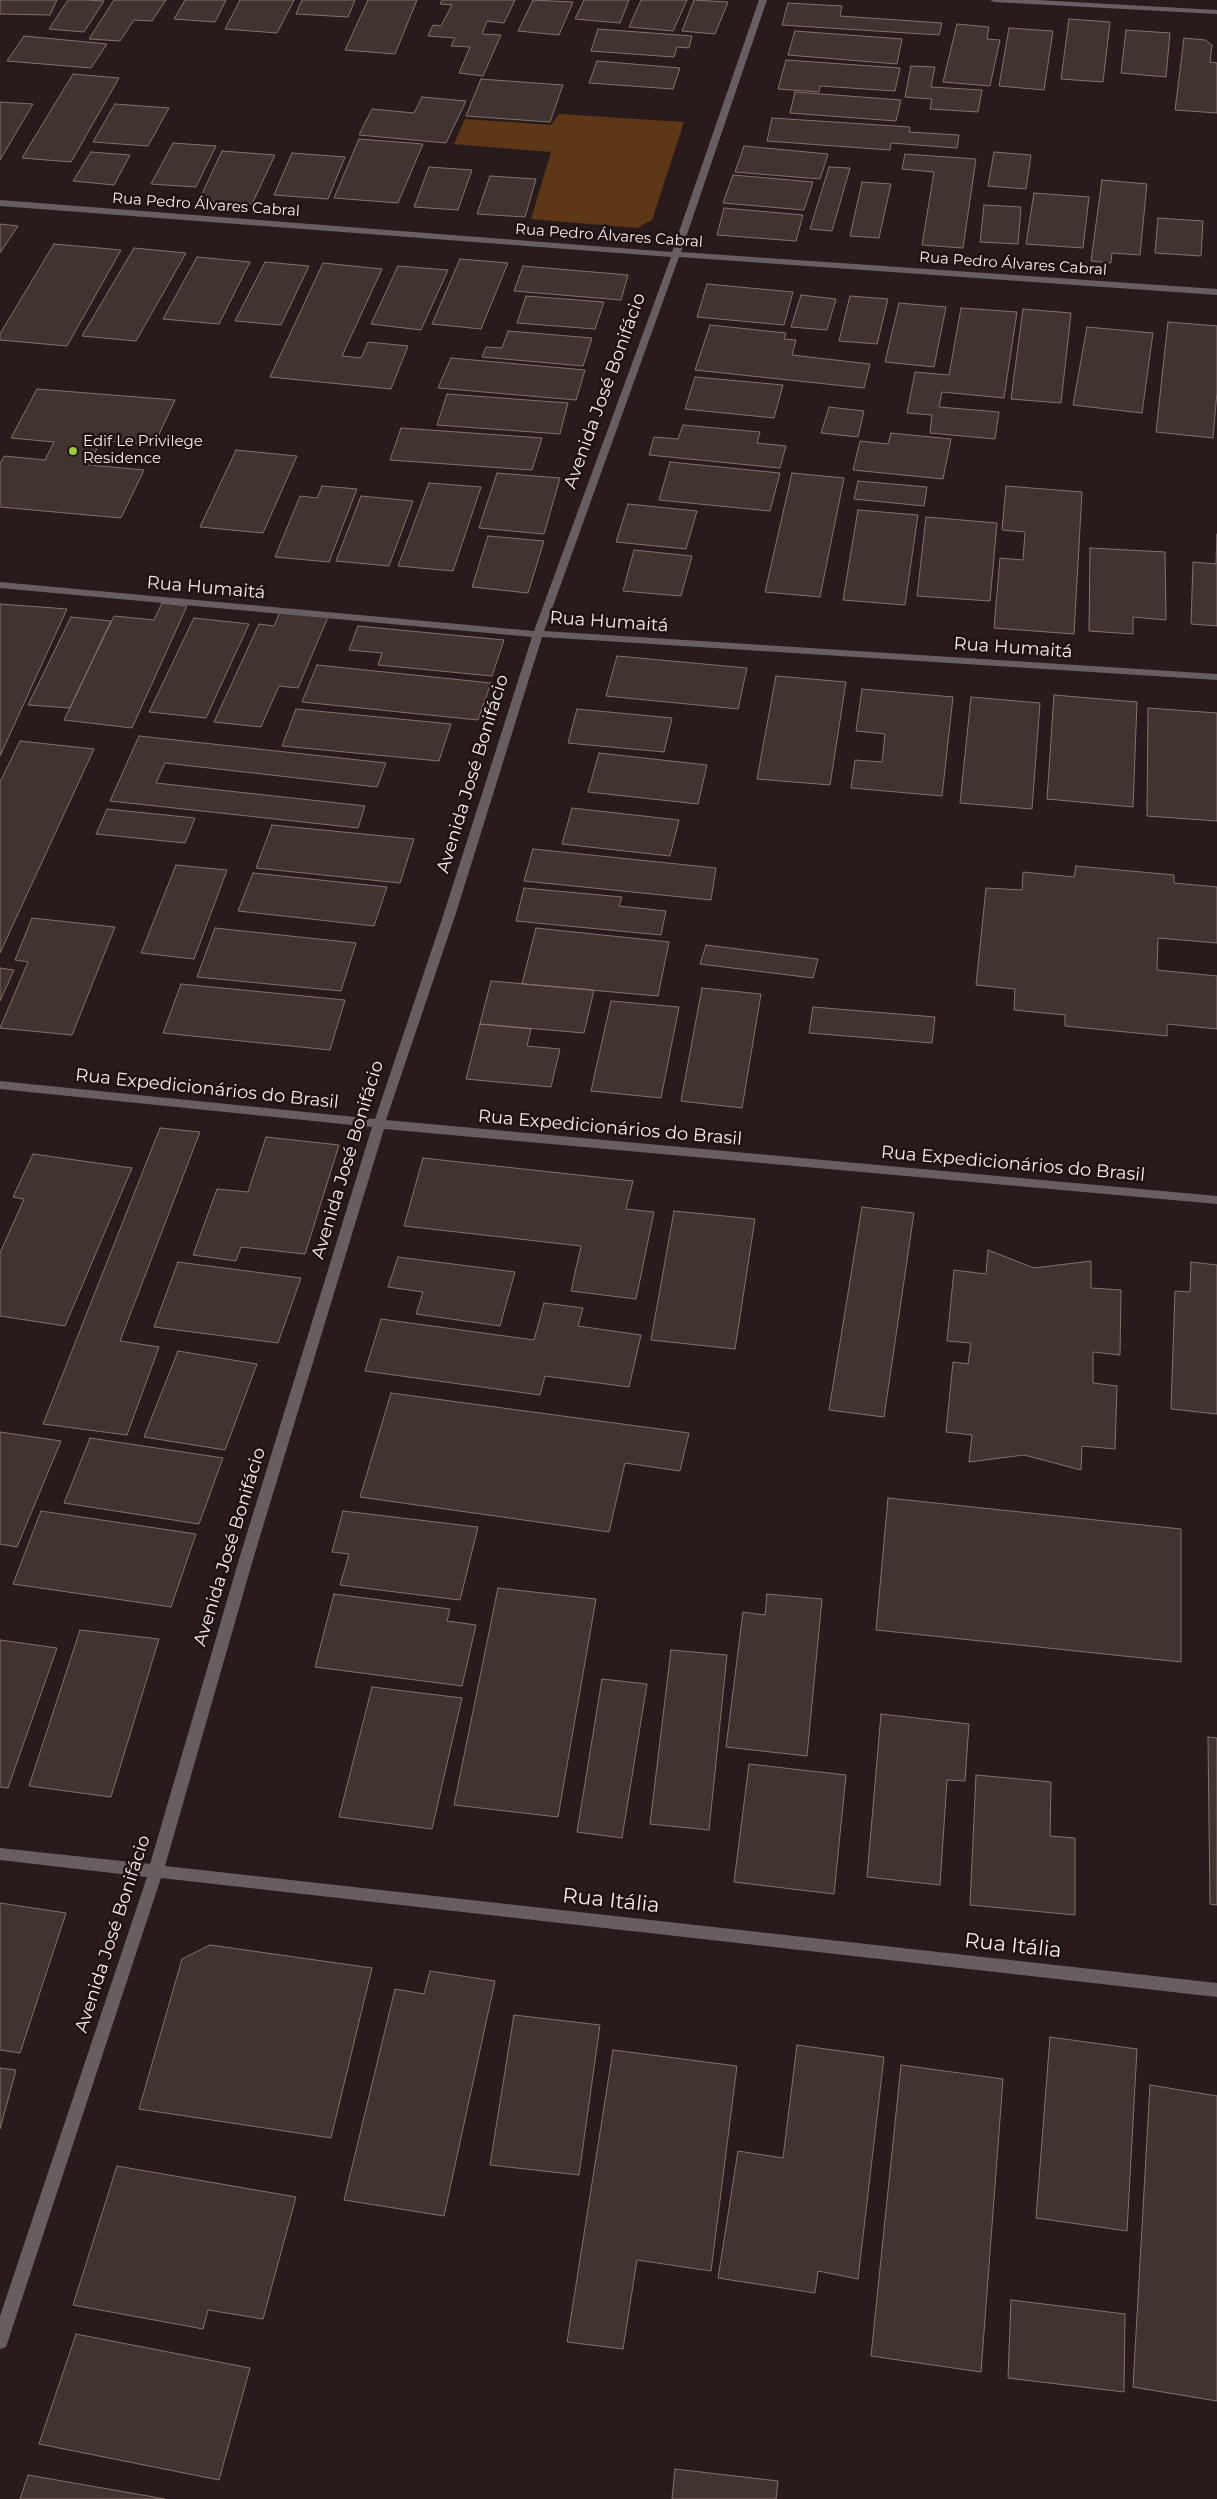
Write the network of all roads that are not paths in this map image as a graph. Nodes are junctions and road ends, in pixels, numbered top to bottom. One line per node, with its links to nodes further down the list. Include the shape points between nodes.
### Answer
1 (763, 0): 5 (street, Avenida José Bonifácio)
2 (994, 0): 3 (street)
3 (1217, 12)
4 (0, 203): 5 (street, Rua Pedro Álvares Cabral)
5 (676, 254): 6 (street, Rua Pedro Álvares Cabral); 8 (street, Avenida José Bonifácio)
6 (1217, 292)
7 (0, 585): 8 (street, Rua Humaitá)
8 (538, 634): 9 (street, Rua Humaitá); 11 (street, Avenida José Bonifácio)
9 (1217, 676)
10 (0, 1085): 11 (street, Rua Expedicionários do Brasil)
11 (379, 1124): 12 (street, Rua Expedicionários do Brasil); 14 (street, Avenida José Bonifácio, via 247,1556)
12 (1217, 1200)
13 (0, 1854): 14 (street, Rua Itália)
14 (156, 1871): 15 (street, Rua Itália); 16 (street, Avenida José Bonifácio)
15 (1217, 1990)
16 (0, 2341)

